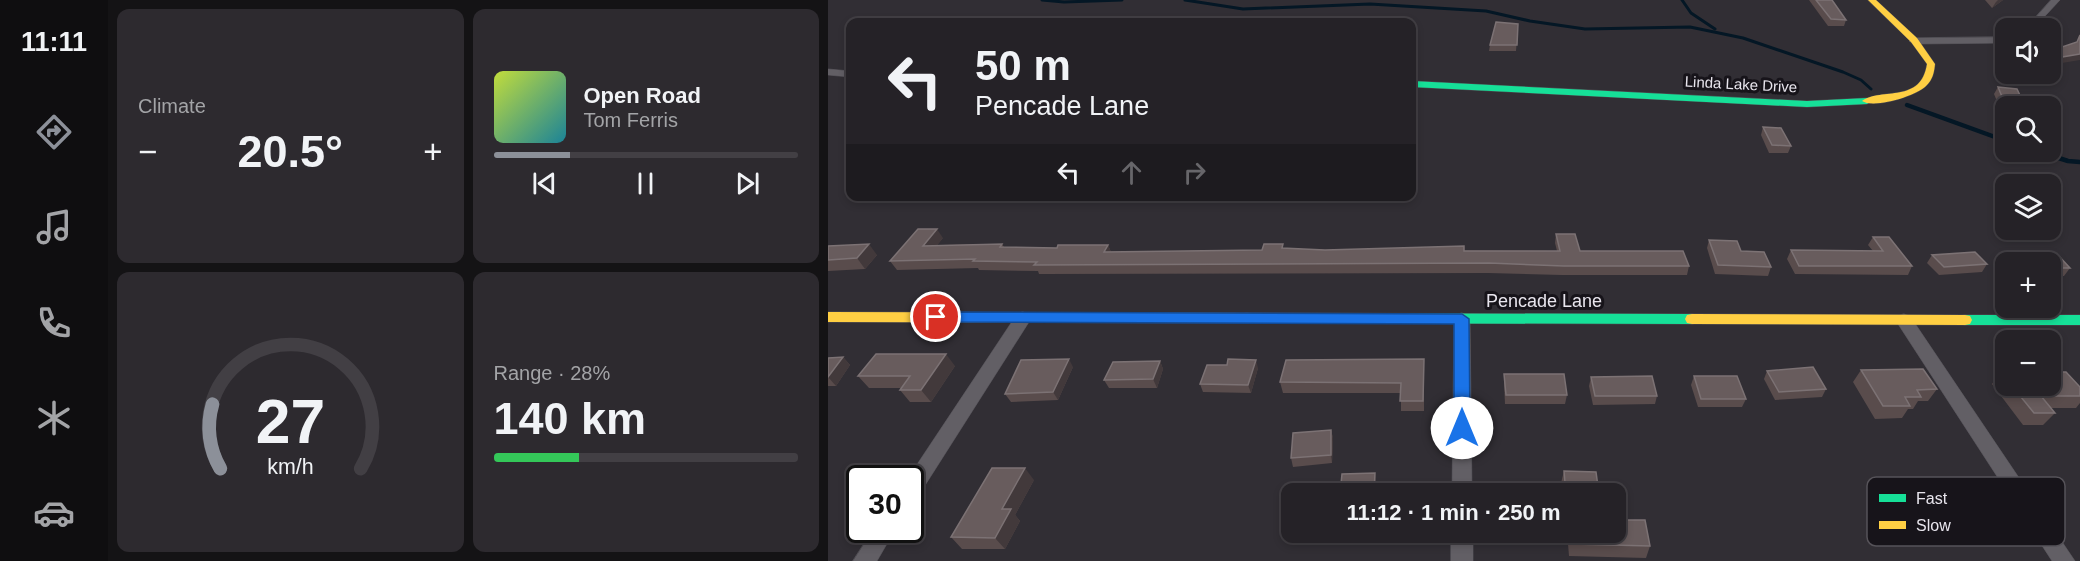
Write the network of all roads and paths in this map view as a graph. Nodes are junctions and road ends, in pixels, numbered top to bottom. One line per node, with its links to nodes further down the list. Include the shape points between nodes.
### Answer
1 (1872, 0): 5 (street)
2 (2056, 0): 3 (street)
3 (2039, 18)
4 (1995, 40): 5 (street)
5 (1914, 41): 8 (street, Linda Lake Drive, via 1931,63 1926,81 1903,93 1844,104)
6 (828, 72): 7 (street)
7 (846, 74)
8 (1416, 84)
9 (828, 317): 10 (street, Pencade Lane)
10 (1023, 318): 11 (street, Pencade Lane); 14 (street)
11 (1462, 319): 12 (street, Pencade Lane); 16 (street)
12 (1904, 320): 13 (street, Pencade Lane); 15 (street)
13 (2080, 320)
14 (924, 470)
15 (2008, 477)
16 (1462, 483)
17 (876, 543): 20 (street)
18 (1462, 543): 21 (street)
19 (2054, 546): 22 (street)
20 (864, 561)
21 (1462, 561)
22 (2064, 561)

